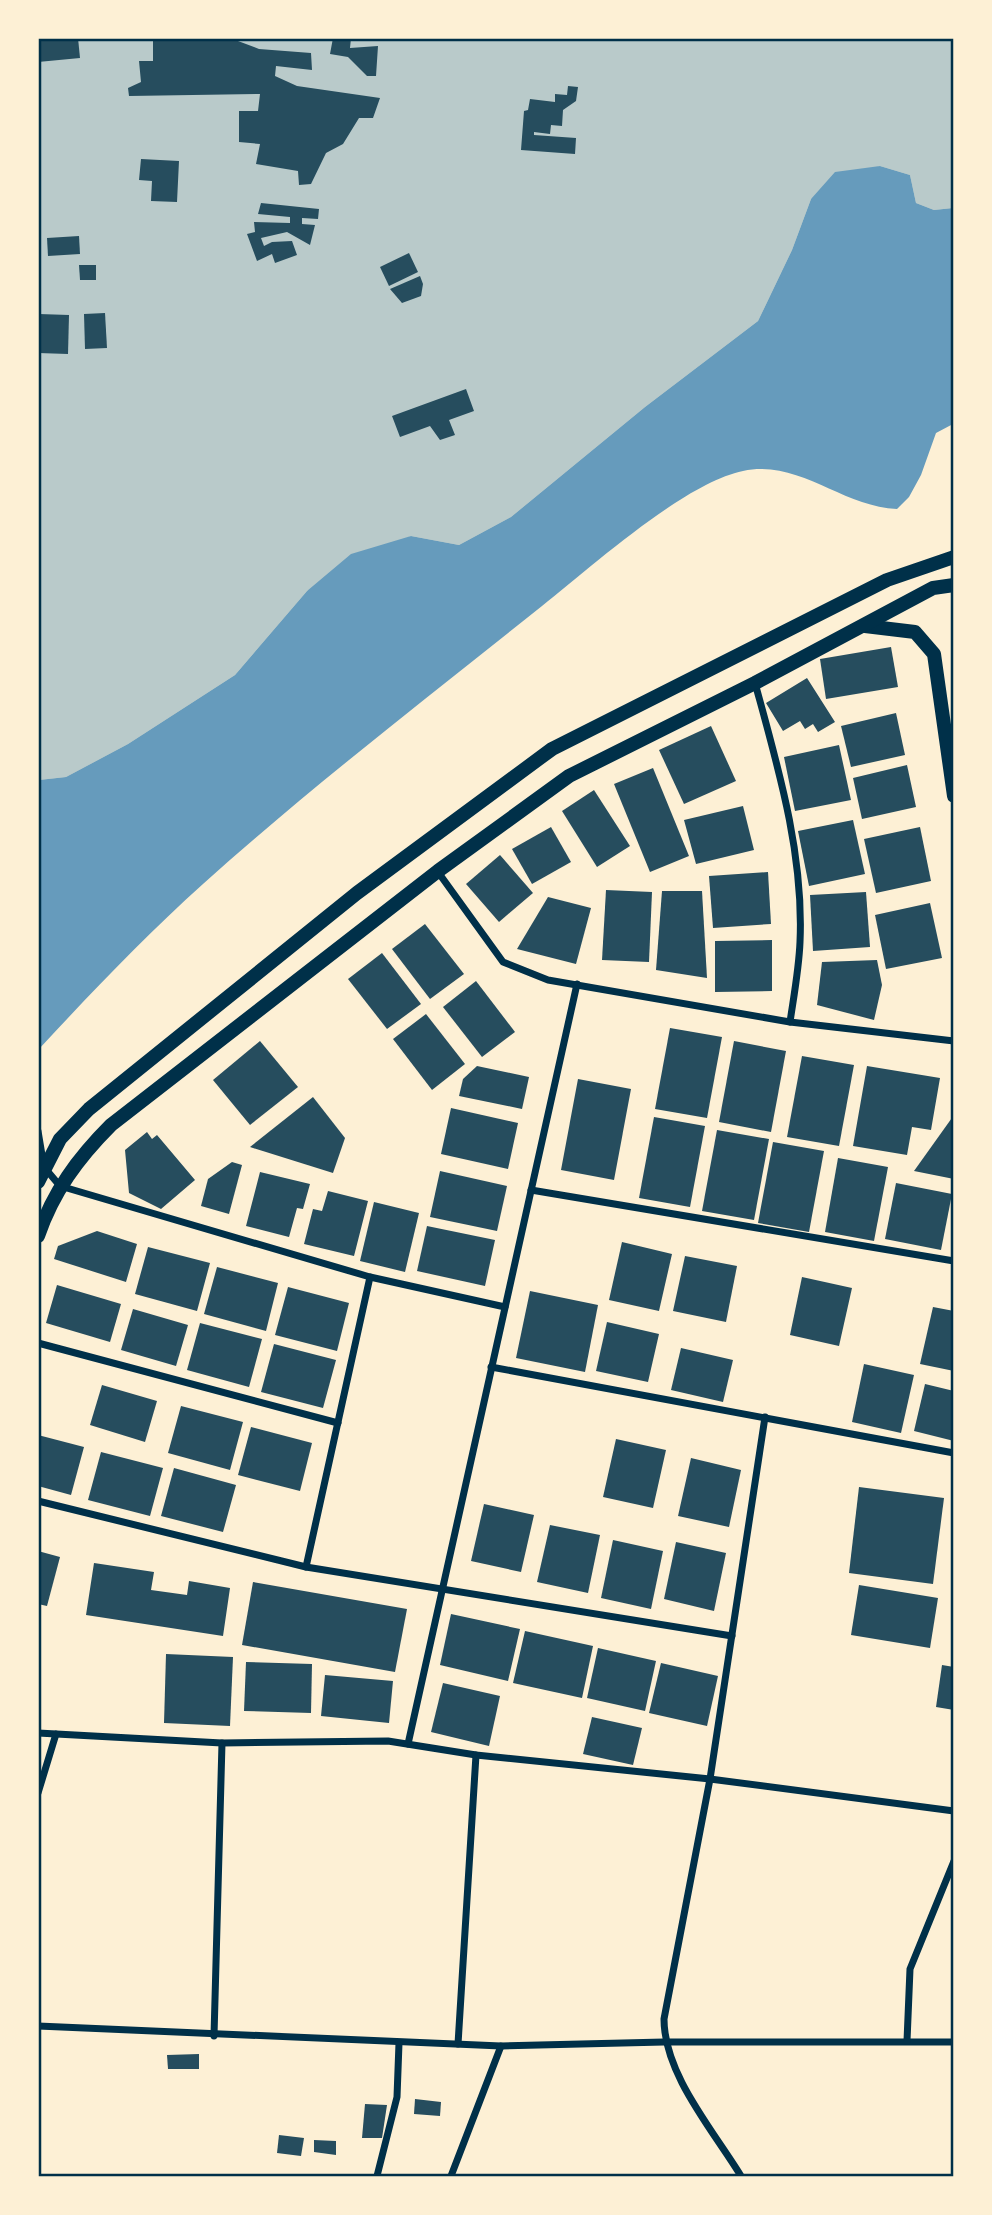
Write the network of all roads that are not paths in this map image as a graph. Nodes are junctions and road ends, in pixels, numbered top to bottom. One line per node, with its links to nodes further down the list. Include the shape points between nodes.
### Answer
1 (954, 557): 11 (main road, via 887,580 552,749 357,893 89,1109 60,1139)
2 (954, 584): 3 (main road, via 933,588)
3 (864, 626): 4 (main road); 5 (main road, via 915,632 934,654)
4 (755, 683): 6 (main road, via 569,776); 8 (street, via 796,856 800,941)
5 (954, 796)
6 (438, 872): 7 (street, via 503,962); 13 (main road, via 111,1125)
7 (576, 984): 8 (street); 14 (street)
8 (790, 1022): 9 (street)
9 (954, 1041)
10 (38, 1131): 11 (street)
11 (44, 1167): 12 (main road); 13 (street)
12 (38, 1182)
13 (60, 1186): 15 (main road); 17 (street)
14 (531, 1190): 16 (street); 18 (street)
15 (38, 1236)
16 (954, 1261)
17 (370, 1277): 18 (street); 22 (street)
18 (505, 1307): 20 (street)
19 (38, 1343): 22 (street)
20 (491, 1367): 21 (street); 26 (street)
21 (765, 1417): 23 (street); 27 (street)
22 (338, 1423): 25 (street)
23 (954, 1453)
24 (38, 1501): 25 (street)
25 (306, 1567): 26 (street)
26 (442, 1588): 27 (street); 31 (street)
27 (732, 1636): 33 (street)
28 (38, 1734): 29 (street)
29 (55, 1734): 30 (street); 34 (street)
30 (222, 1743): 31 (street); 38 (street)
31 (408, 1744): 32 (street)
32 (476, 1755): 33 (street); 43 (street)
33 (710, 1779): 35 (street); 40 (street, via 664,2019)
34 (38, 1793)
35 (954, 1811)
36 (954, 1861): 39 (street, via 910,1969)
37 (38, 2026): 38 (street)
38 (214, 2036): 42 (street)
39 (907, 2041): 40 (street); 41 (street)
40 (664, 2042): 44 (street); 47 (street, via 674,2069)
41 (954, 2042)
42 (399, 2043): 43 (street); 45 (street, via 397,2097)
43 (458, 2044): 44 (street)
44 (502, 2046): 46 (street)
45 (377, 2176)
46 (451, 2176)
47 (741, 2176)

